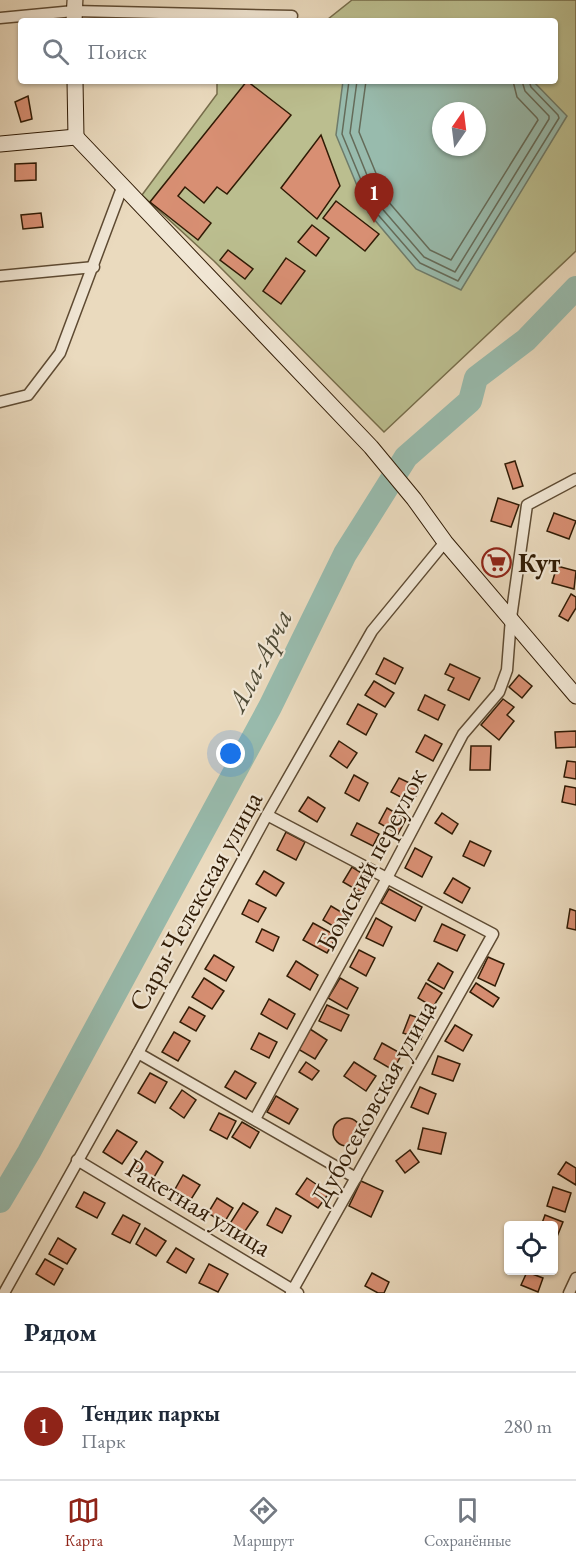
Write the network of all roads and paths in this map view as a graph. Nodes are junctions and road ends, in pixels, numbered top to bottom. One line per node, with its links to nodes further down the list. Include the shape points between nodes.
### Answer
1 (74, 11): 2 (street); 3 (street)
2 (292, 16)
3 (0, 18)
4 (75, 84): 5 (street)
5 (76, 137): 6 (street); 7 (street)
6 (0, 144)
7 (123, 186): 8 (street); 12 (street, via 371,447)
8 (93, 267): 9 (street); 10 (street, via 60,353 28,395)
9 (0, 276)
10 (0, 402)
11 (576, 477): 13 (street, Бомский переулок, via 527,505)
12 (445, 542): 13 (street); 15 (street, Сары-Челекская улица, via 372,631)
13 (511, 618): 14 (street); 16 (street, Бомский переулок, via 507,670 499,692 463,734)
14 (576, 696)
15 (267, 815): 16 (street); 17 (street, Сары-Челекская улица)
16 (387, 878): 18 (street, Бомский переулок); 20 (street, Дубосековская улица, via 493,934)
17 (138, 1053): 18 (street); 19 (street, Сары-Челекская улица)
18 (255, 1119): 20 (street)
19 (77, 1160): 22 (street, Ракетная улица); 23 (street, Сары-Челекская улица)
20 (356, 1178): 22 (street, Дубосековская улица)
21 (576, 1278): 24 (street)
22 (294, 1292)
23 (4, 1293)
24 (569, 1293)

